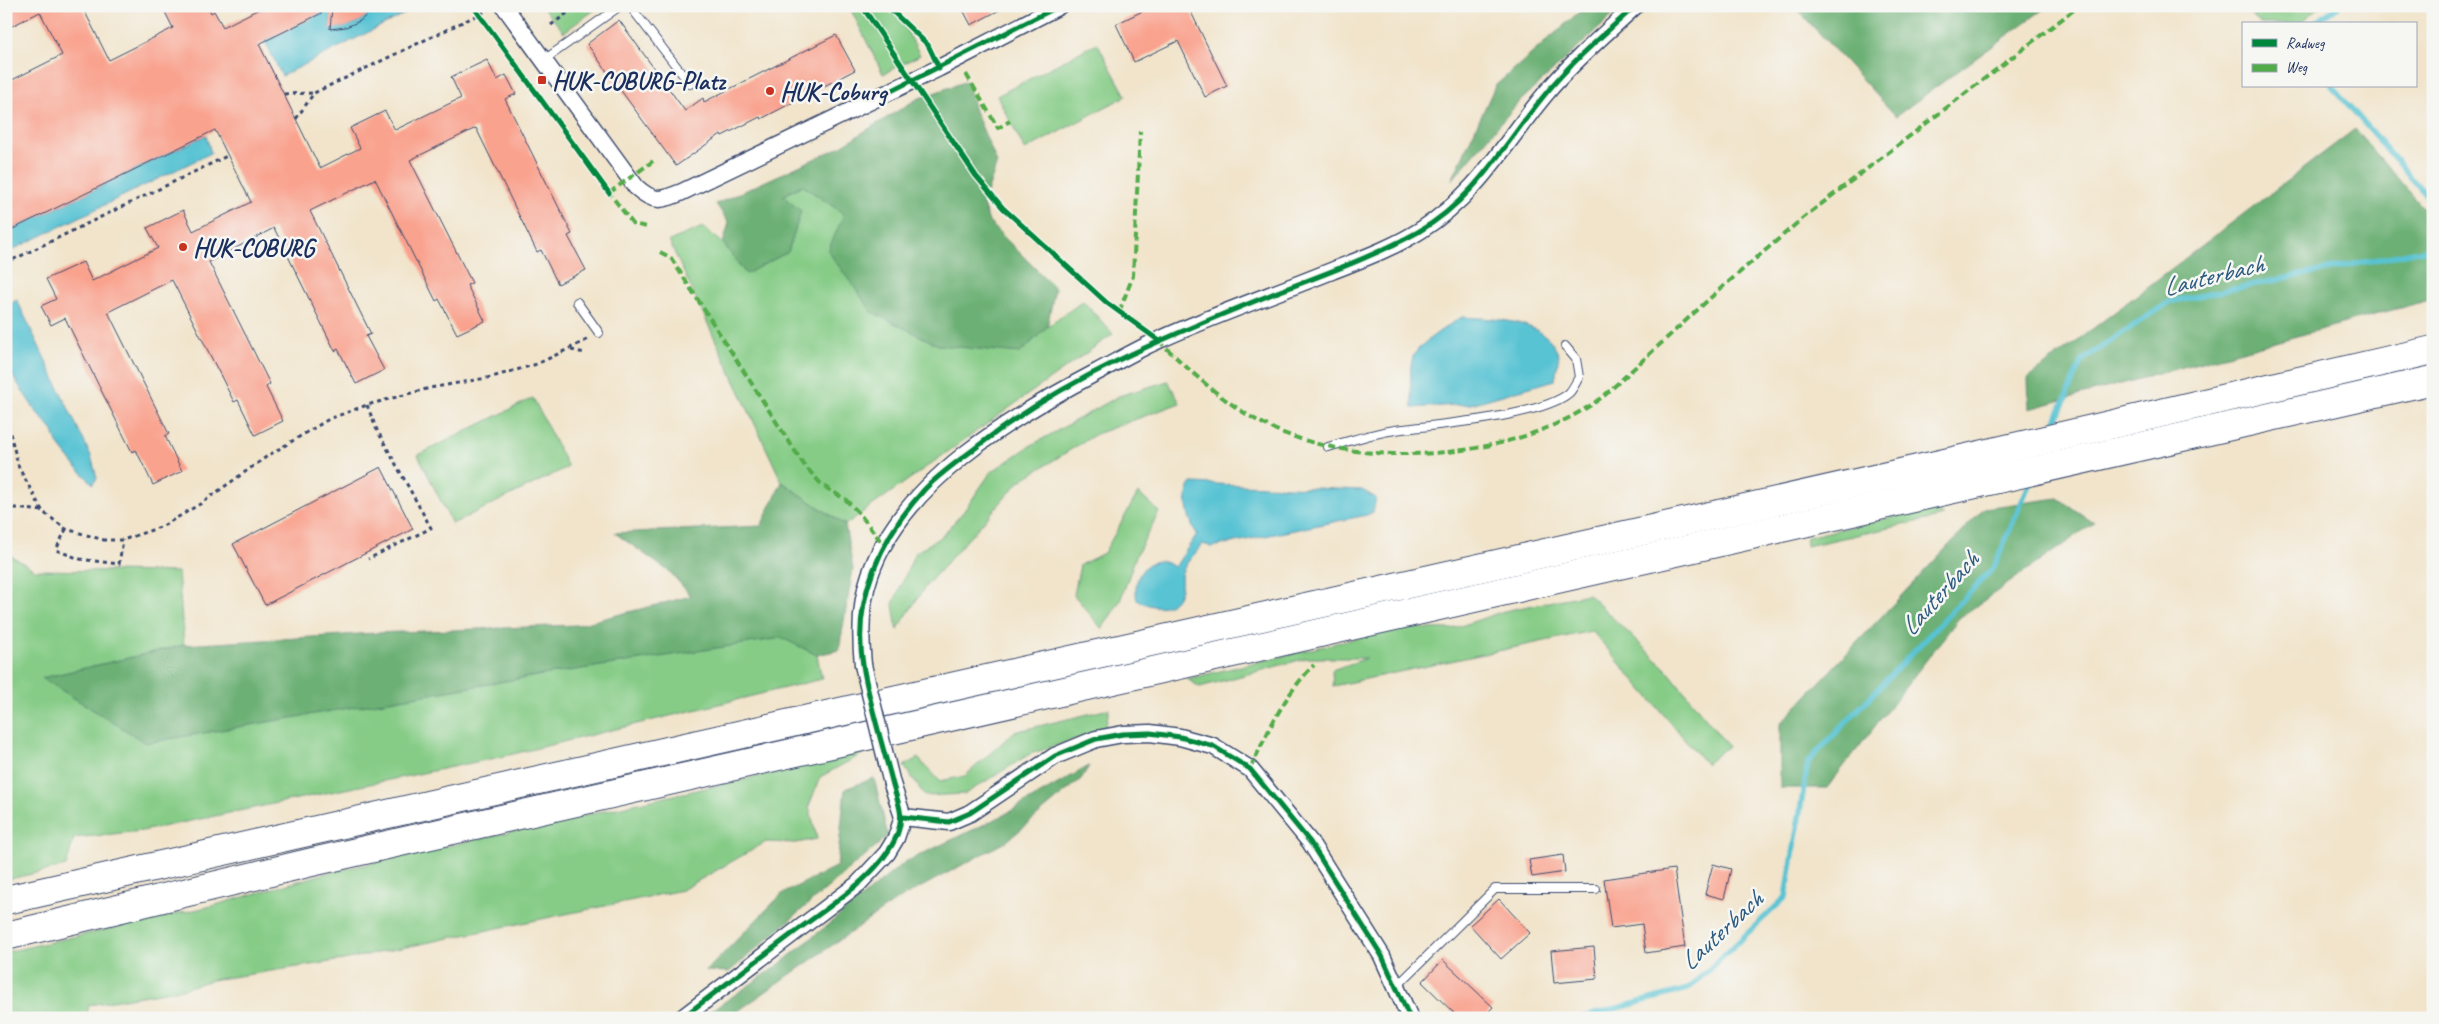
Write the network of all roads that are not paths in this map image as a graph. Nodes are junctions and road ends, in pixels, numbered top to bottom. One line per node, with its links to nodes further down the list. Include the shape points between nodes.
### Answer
1 (504, 6): 6 (street)
2 (620, 6): 6 (lane)
3 (630, 6): 7 (lane)
4 (1058, 6): 6 (street, via 892,91 660,200 646,196 636,187)
5 (1635, 6): 14 (street, bridge, via 1564,72 1472,188 1419,231 1361,259 1158,340 1027,411 928,486 907,509 870,575 860,629 863,665)
6 (544, 60)
7 (690, 84)
8 (577, 302): 9 (lane)
9 (598, 333)
10 (1565, 346): 13 (lane, via 1576,359 1579,377 1570,392 1558,400 1445,425 1392,430)
11 (2433, 350): 16 (highway)
12 (2433, 380): 17 (highway, via 308,863)
13 (1328, 447)
14 (903, 817): 18 (street, via 949,822 970,813 1055,756 1096,739 1150,733 1213,746 1250,769 1310,842); 19 (street, via 887,853 858,884)
15 (1596, 889): 18 (lane, via 1495,889)
16 (6, 900)
17 (6, 936)
18 (1398, 986): 20 (street)
19 (682, 1018)
20 (1410, 1018)

